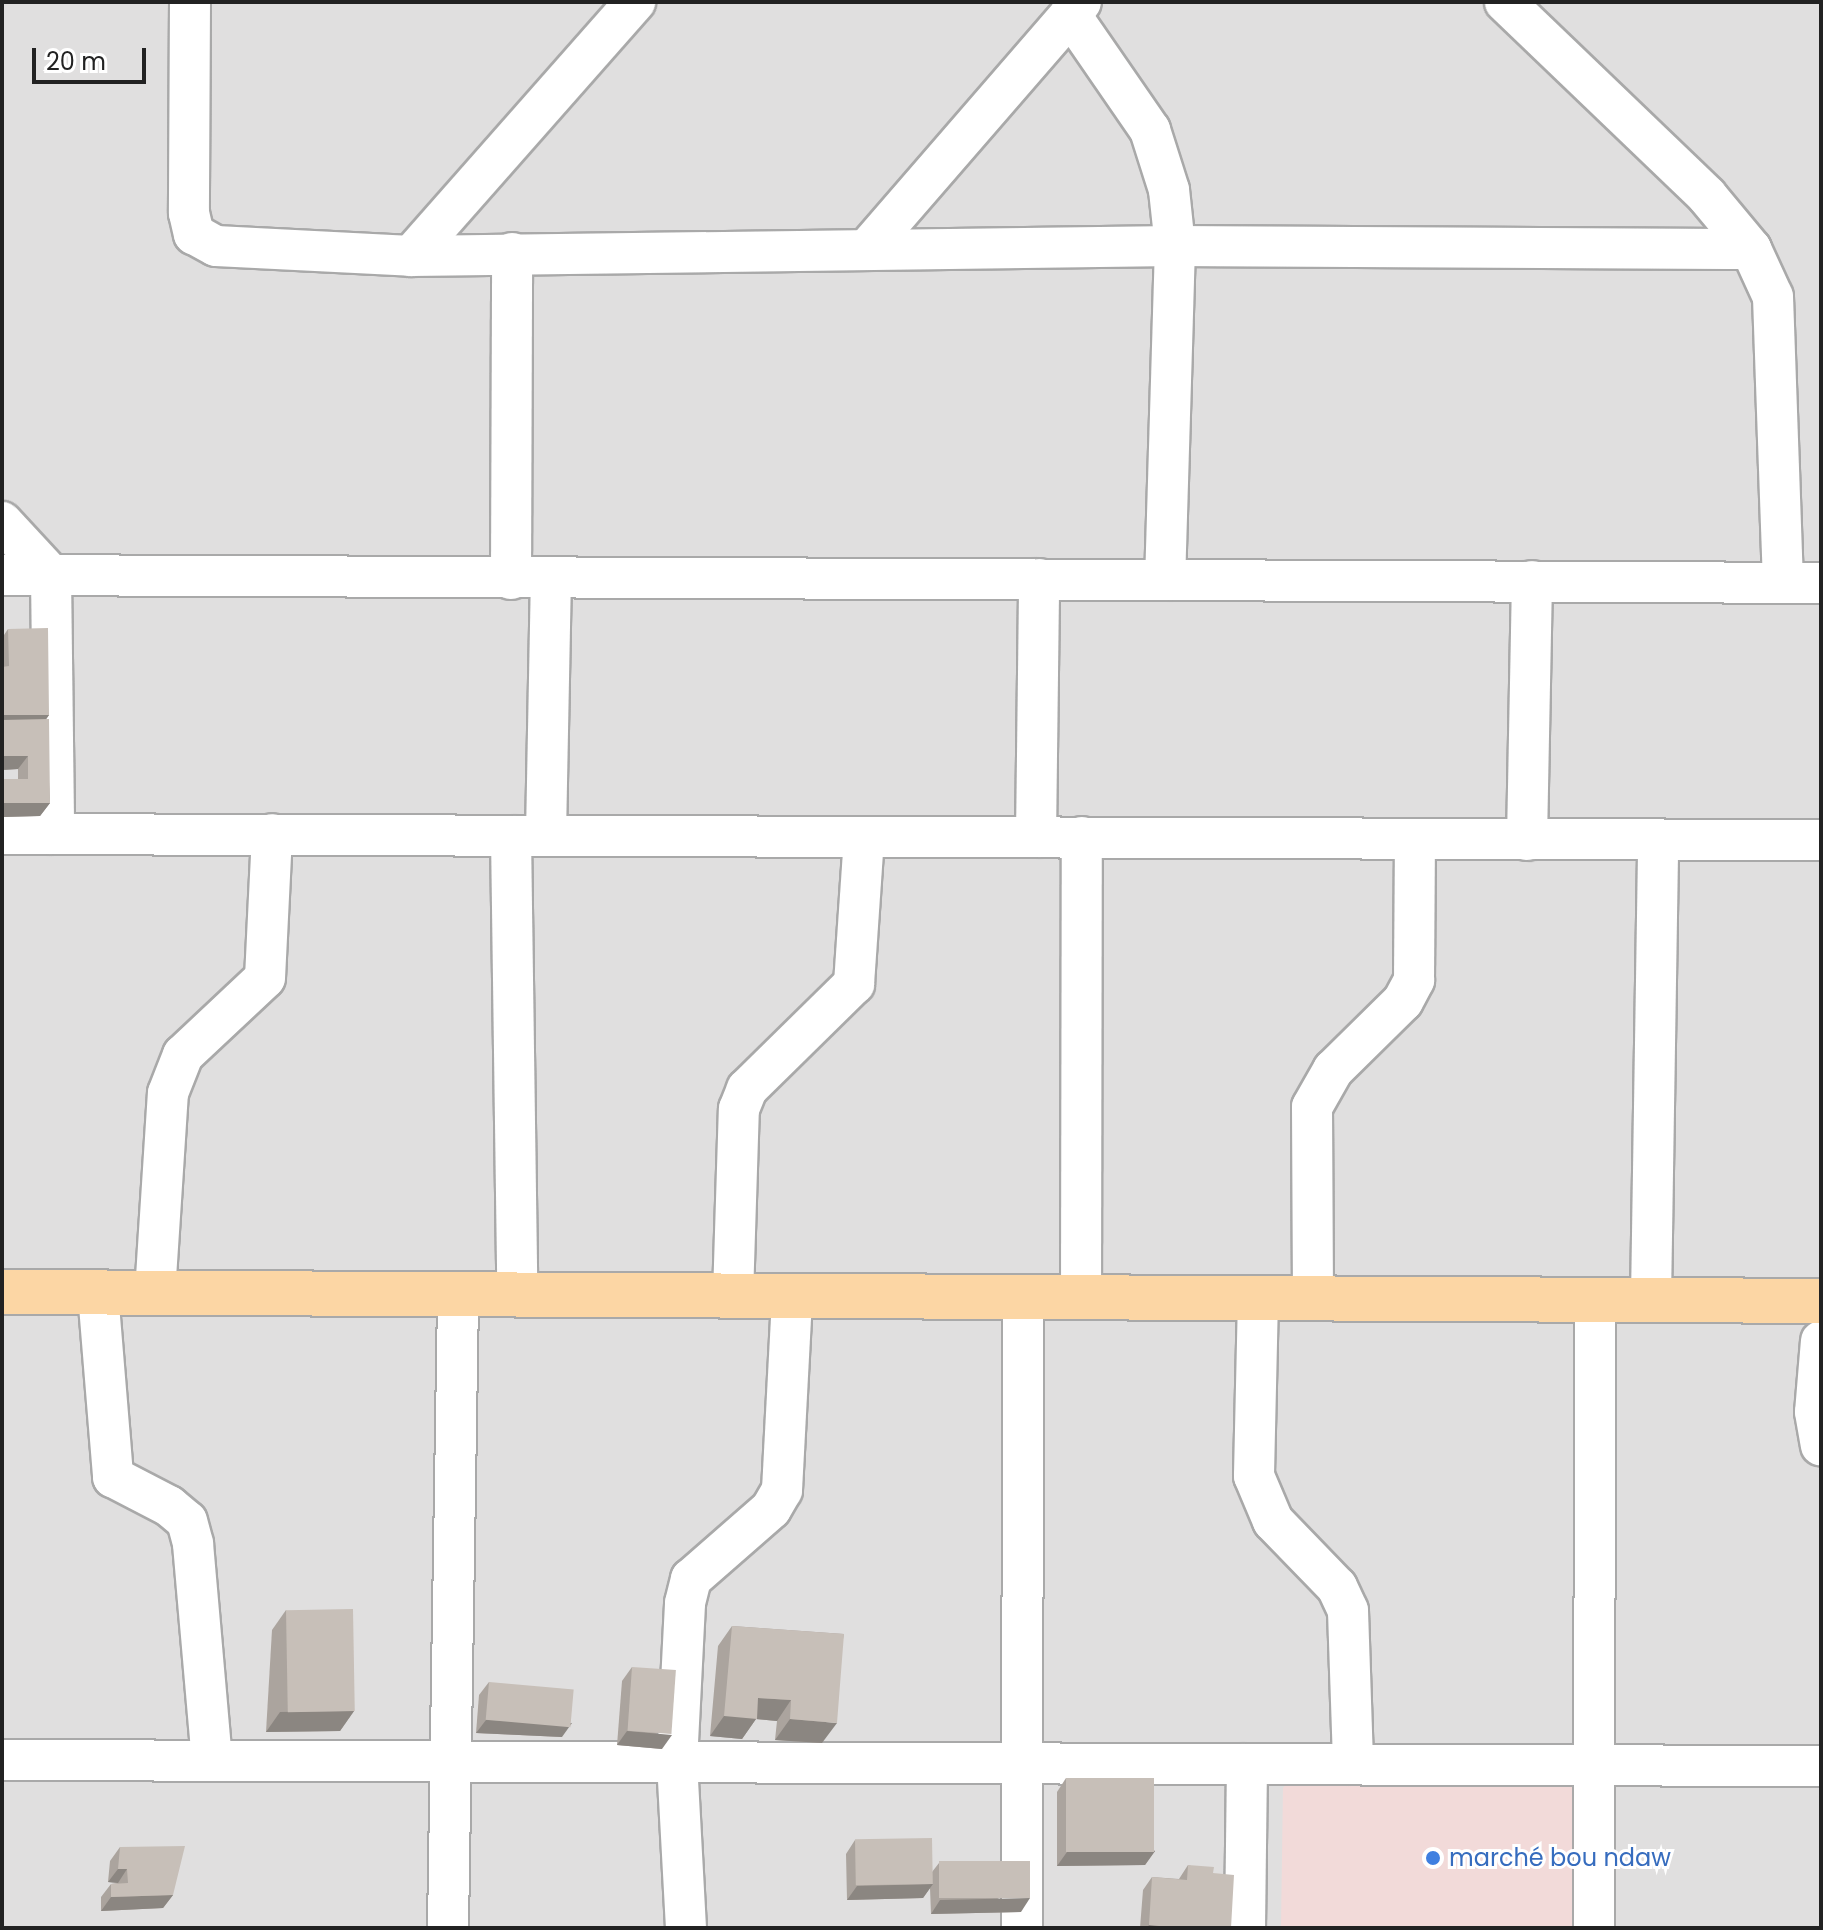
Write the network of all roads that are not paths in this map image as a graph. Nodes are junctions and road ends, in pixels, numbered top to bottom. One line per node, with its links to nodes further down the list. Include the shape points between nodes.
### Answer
1 (190, 2): 9 (street, via 194,234 216,246)
2 (635, 2): 9 (street)
3 (1521, 7): 7 (street, via 1707,196)
4 (1076, 8): 5 (street, via 1150,130 1169,190); 6 (street)
5 (1175, 246): 6 (street); 7 (street); 16 (street)
6 (868, 248): 8 (street)
7 (1751, 249): 18 (street, via 1773,297)
8 (512, 253): 9 (street); 13 (street)
9 (411, 256)
10 (2, 522): 12 (street)
11 (2, 575): 12 (street)
12 (51, 575): 13 (street); 20 (street)
13 (511, 579): 15 (street)
14 (1039, 579): 15 (street); 16 (street); 24 (street)
15 (551, 580): 22 (street)
16 (1165, 580): 17 (street)
17 (1532, 581): 18 (street); 27 (street)
18 (1802, 583)
19 (2, 834): 20 (street)
20 (54, 834): 21 (street)
21 (272, 834): 22 (street); 32 (street, via 265,978 183,1055 168,1093)
22 (529, 836): 23 (street); 33 (street)
23 (864, 837): 24 (street); 35 (street, via 854,984 747,1089 739,1109)
24 (1036, 837): 25 (street)
25 (1082, 837): 26 (street); 38 (street)
26 (1415, 840): 27 (street); 40 (street, via 1414,980 1403,1001 1333,1070 1312,1107)
27 (1527, 840): 28 (street)
28 (1658, 840): 29 (street); 42 (street)
29 (1821, 840)
30 (2, 1292): 31 (main road)
31 (98, 1293): 32 (main road); 47 (street, via 113,1477 187,1521 193,1544)
32 (155, 1293): 34 (main road)
33 (517, 1294): 34 (main road); 35 (main road)
34 (458, 1295): 48 (street)
35 (733, 1296): 36 (main road)
36 (792, 1296): 37 (main road); 49 (street, via 782,1490 771,1509 691,1579)
37 (1023, 1297): 38 (main road); 50 (street)
38 (1081, 1297): 39 (main road)
39 (1258, 1298): 40 (main road); 52 (street, via 1254,1476 1273,1521 1337,1587 1348,1611)
40 (1313, 1298): 41 (main road)
41 (1595, 1299): 42 (main road); 53 (street)
42 (1651, 1299): 43 (main road)
43 (1821, 1301)
44 (1821, 1341): 45 (street, via 1815,1412)
45 (1821, 1445)
46 (2, 1760): 47 (street)
47 (212, 1760): 48 (street)
48 (451, 1761): 49 (street); 55 (street)
49 (677, 1762): 50 (street); 56 (street)
50 (1023, 1763): 51 (street); 57 (street)
51 (1247, 1764): 52 (street); 58 (street)
52 (1353, 1764): 53 (street)
53 (1594, 1765): 54 (street); 59 (street)
54 (1821, 1766)
55 (448, 1928)
56 (686, 1928)
57 (1022, 1928)
58 (1245, 1928)
59 (1594, 1928)

